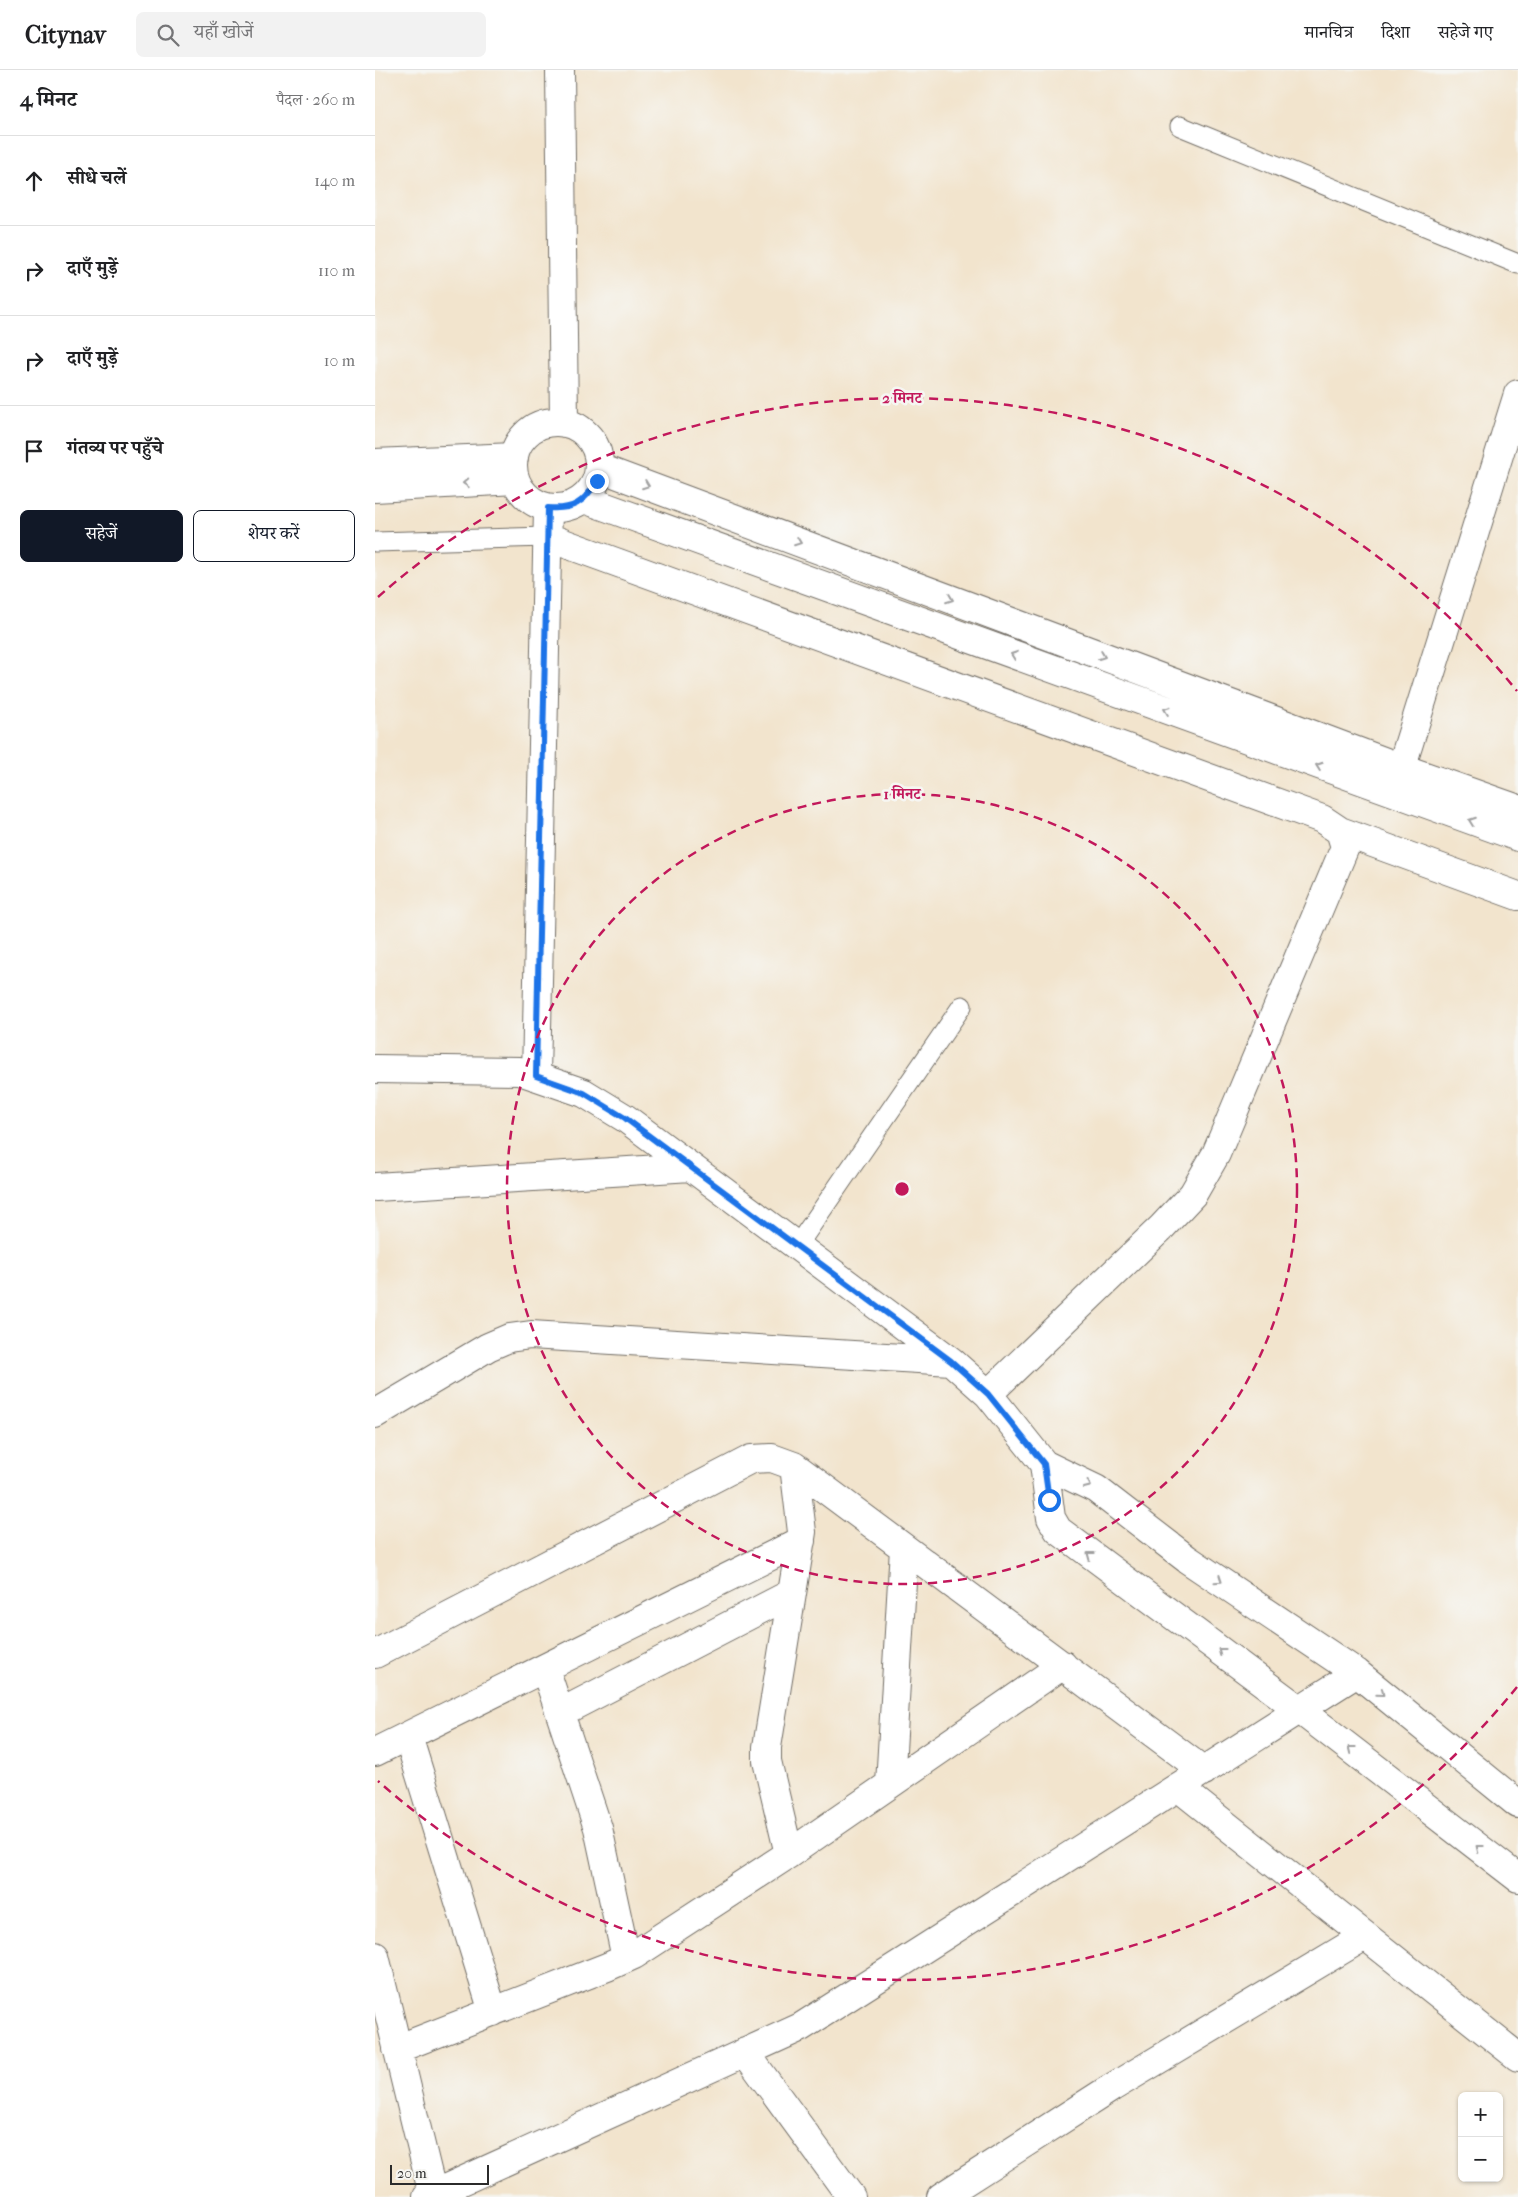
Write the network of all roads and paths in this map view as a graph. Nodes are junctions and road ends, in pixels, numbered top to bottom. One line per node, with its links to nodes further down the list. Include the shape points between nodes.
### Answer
1 (560, 70): 5 (street)
2 (1180, 126): 3 (lane)
3 (1518, 264)
4 (1518, 394): 14 (street)
5 (564, 423): 7 (street, via 584,431 593,442); 8 (street, via 544,423 522,438 515,450)
6 (375, 463): 8 (street)
7 (600, 468): 10 (street, via 597,481); 14 (street, one-way to 14)
8 (514, 469): 9 (street, one-way to 9); 11 (street, via 522,493 534,503)
9 (375, 488)
10 (584, 499): 11 (street, via 563,509); 14 (street, one-way to 10)
11 (548, 508): 12 (street)
12 (547, 537): 13 (lane); 16 (street, via 1322,819); 21 (street)
13 (375, 542)
14 (1398, 781): 15 (street); 17 (street, one-way to 14)
15 (1518, 809)
16 (1340, 831): 18 (street); 26 (street, via 1345,847 1216,1154 1193,1194)
17 (1518, 838)
18 (1518, 896)
19 (962, 1006): 24 (lane)
20 (375, 1068): 21 (street, via 520,1071)
21 (536, 1076): 22 (street, via 584,1093 625,1118)
22 (691, 1167): 23 (street); 24 (street)
23 (376, 1187)
24 (797, 1246): 25 (street)
25 (951, 1361): 26 (street); 27 (street, via 531,1335 509,1338 488,1347)
26 (988, 1394): 28 (street)
27 (375, 1414)
28 (1044, 1464): 36 (street, one-way to 36, via 1102,1493 1187,1559); 37 (street, one-way to 28, via 1058,1530 1051,1518)
29 (794, 1466): 30 (street); 31 (street); 33 (street, via 772,1458 751,1459)
30 (801, 1541): 32 (street); 35 (street)
31 (904, 1548): 34 (street); 42 (street)
32 (792, 1593): 38 (street); 45 (street, via 767,1747 767,1761)
33 (375, 1654)
34 (1063, 1665): 41 (street); 42 (street)
35 (545, 1668): 38 (street); 39 (street)
36 (1357, 1673): 37 (street); 44 (street, one-way to 44)
37 (1300, 1710): 41 (street); 46 (street, one-way to 37)
38 (560, 1713): 49 (street, via 597,1828)
39 (408, 1736): 40 (street); 50 (street)
40 (375, 1752)
41 (1204, 1771): 43 (street)
42 (890, 1784): 45 (street)
43 (1177, 1788): 47 (street); 52 (street, via 801,2027)
44 (1518, 1804)
45 (789, 1854): 49 (street)
46 (1518, 1878)
47 (1365, 1936): 53 (street); 56 (street, via 1111,2088)
48 (375, 1956): 51 (street)
49 (626, 1958): 50 (street)
50 (493, 2012): 51 (street)
51 (397, 2048): 54 (street)
52 (745, 2052): 54 (street); 55 (street)
53 (1518, 2057)
54 (430, 2196)
55 (851, 2197)
56 (941, 2197)

